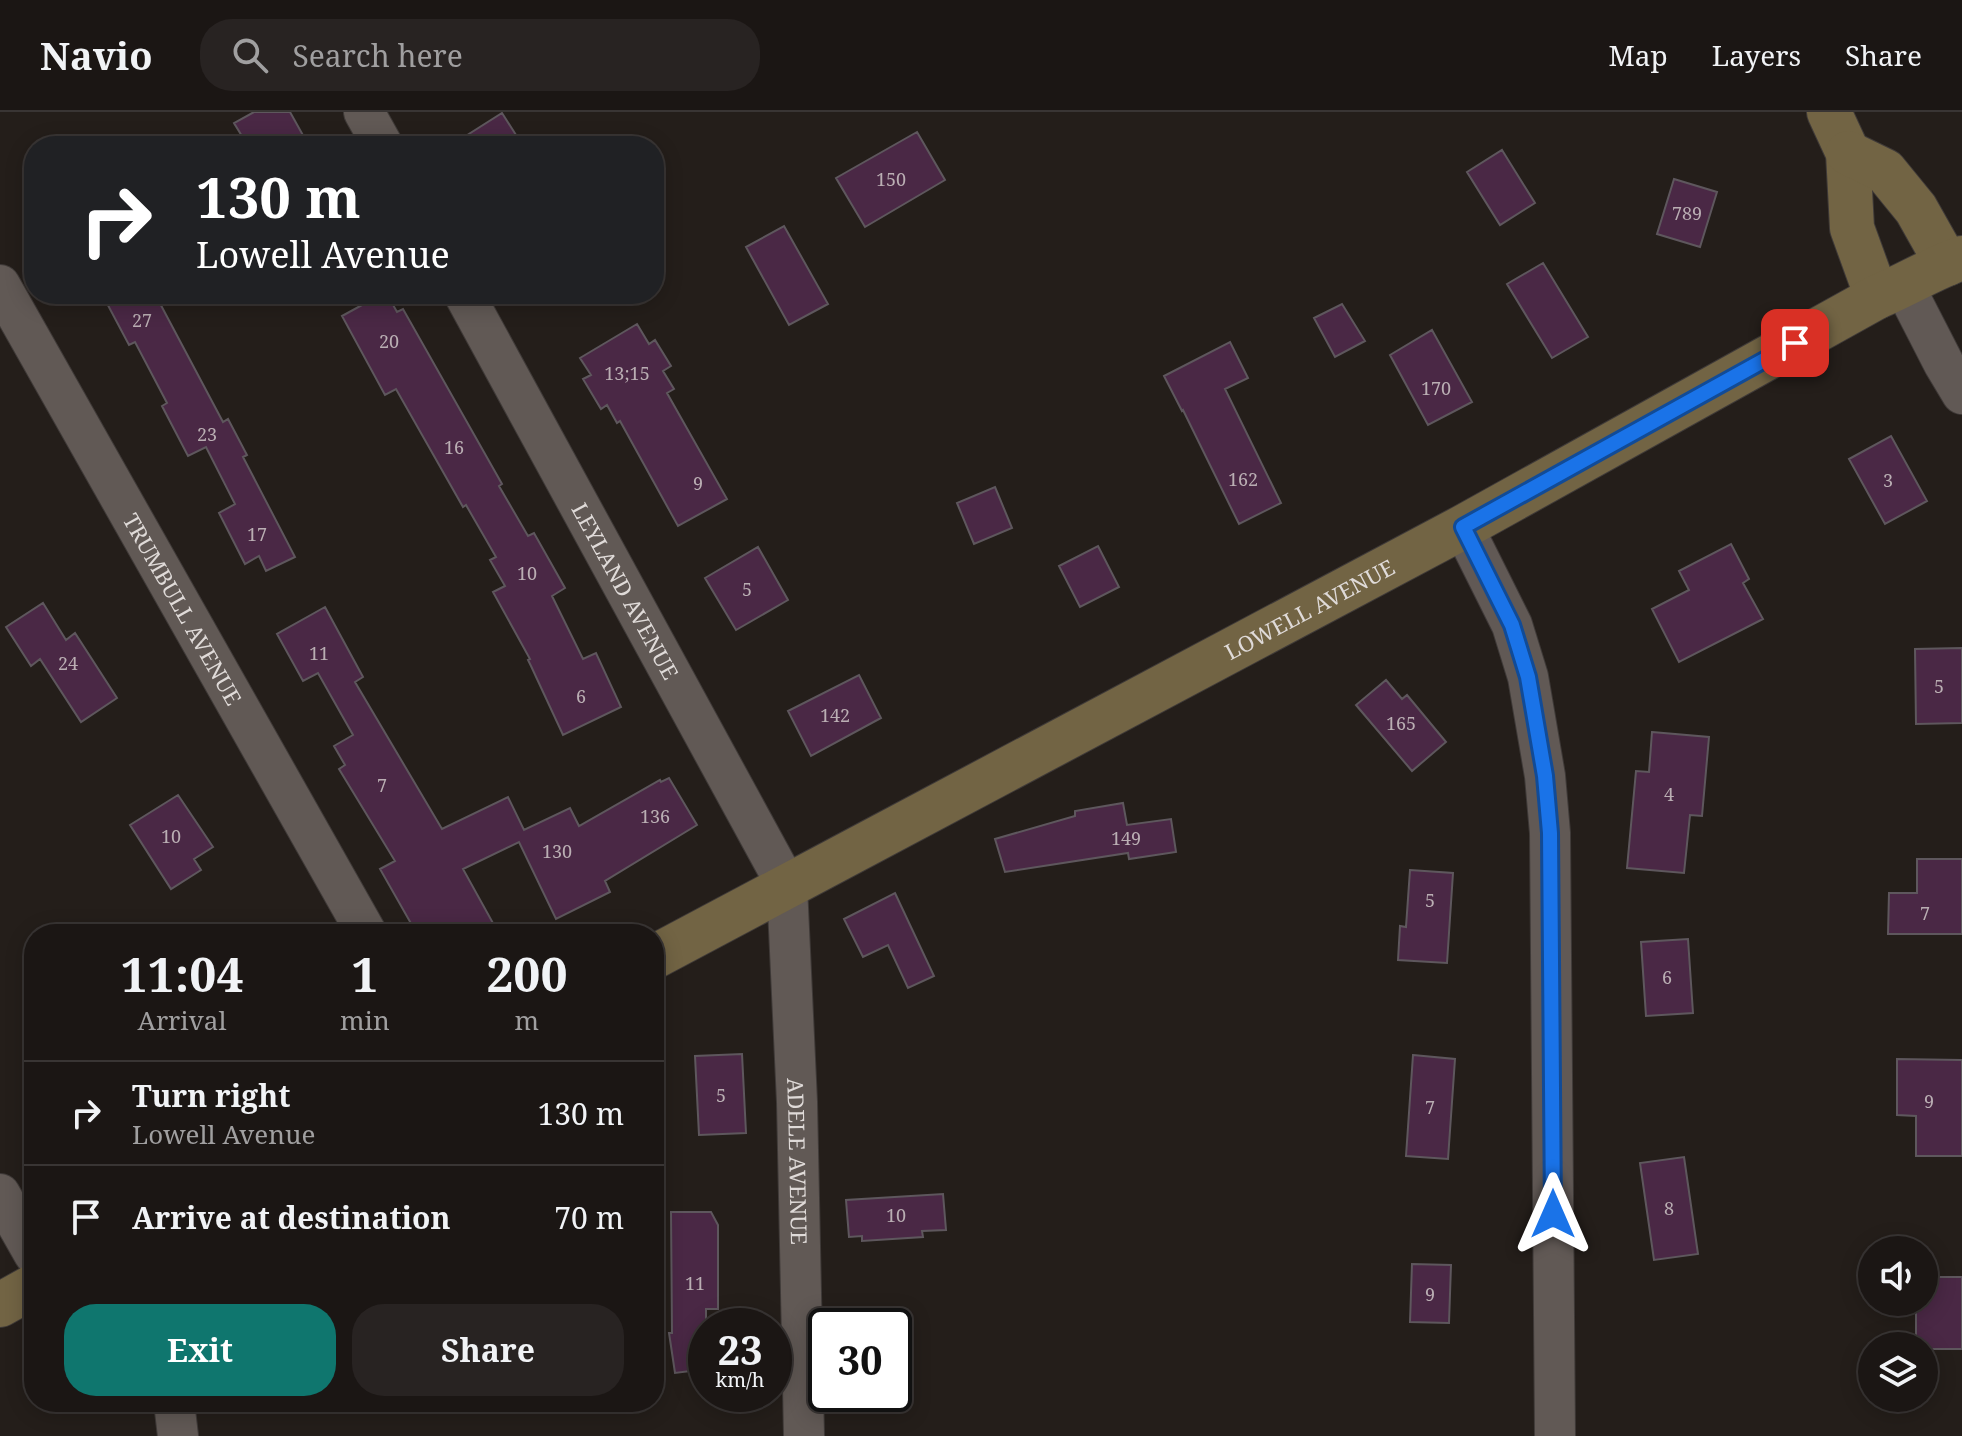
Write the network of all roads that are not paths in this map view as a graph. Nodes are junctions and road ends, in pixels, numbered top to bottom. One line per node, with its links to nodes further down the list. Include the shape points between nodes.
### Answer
1 (364, 112): 3 (street)
2 (1829, 112): 4 (main road)
3 (377, 136)
4 (1848, 153): 5 (main road, via 1885,171); 7 (main road, via 1852,228)
5 (1954, 261): 7 (main road, LOWELL AVENUE)
6 (0, 285): 12 (street, TRUMBULL AVENUE)
7 (1891, 292): 9 (street); 10 (main road, LOWELL AVENUE)
8 (469, 304): 11 (street, LEYLAND AVENUE)
9 (1962, 394)
10 (1463, 527): 11 (main road, LOWELL AVENUE); 21 (street, via 1512,625 1528,677 1545,776 1550,833)
11 (787, 886): 13 (main road, LOWELL AVENUE); 20 (street, ADELE AVENUE)
12 (361, 924)
13 (664, 952)
14 (0, 1194): 15 (street)
15 (24, 1236)
16 (24, 1292): 17 (main road)
17 (0, 1305)
18 (175, 1412): 19 (street)
19 (178, 1436)
20 (804, 1436)
21 (1555, 1436)

